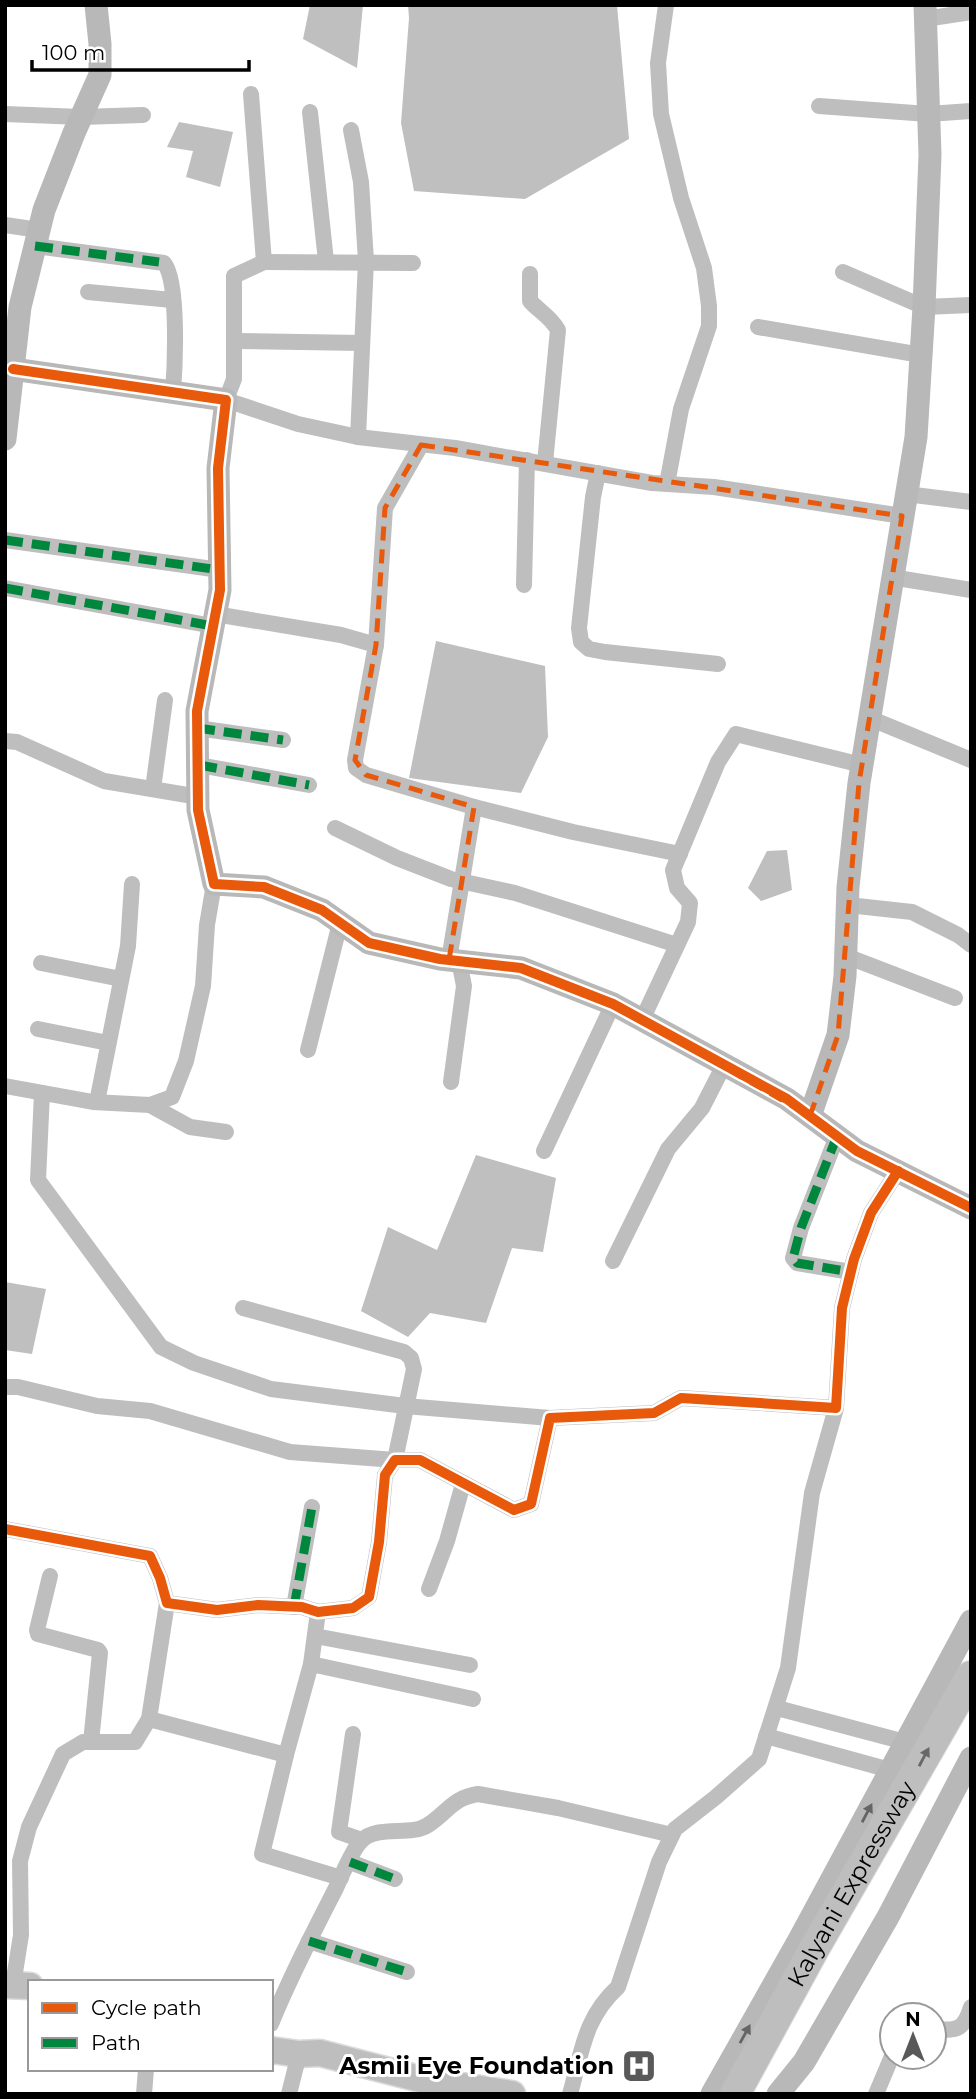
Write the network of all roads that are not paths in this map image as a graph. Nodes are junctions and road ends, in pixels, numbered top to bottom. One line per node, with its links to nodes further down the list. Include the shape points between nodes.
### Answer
1 (96, 5): 12 (street, via 100,75)
2 (666, 5): 39 (street, via 658,64 661,114 704,268 709,306 709,326 681,409)
3 (925, 12): 4 (street); 10 (street)
4 (971, 12)
5 (251, 94): 18 (street)
6 (819, 106): 10 (street)
7 (971, 111): 10 (street)
8 (310, 112): 16 (street)
9 (5, 114): 12 (street)
10 (928, 114): 25 (street)
11 (143, 115): 12 (street)
12 (81, 117): 15 (street)
13 (351, 130): 17 (street, via 361,181)
14 (5, 225): 15 (street)
15 (37, 238): 23 (street, via 164,263); 30 (street, via 20,307)
16 (326, 261): 17 (street); 18 (street)
17 (366, 261): 19 (street); 28 (street)
18 (264, 262): 27 (street, via 234,276)
19 (413, 263)
20 (843, 272): 25 (street)
21 (530, 274): 37 (street, via 530,302 552,318 558,330)
22 (88, 292): 23 (street)
23 (172, 300): 31 (street)
24 (971, 305): 25 (street)
25 (924, 307): 29 (street)
26 (758, 327): 29 (street)
27 (235, 341): 28 (street); 32 (street, via 234,379)
28 (362, 343): 33 (street)
29 (921, 355): 41 (street, via 916,437)
30 (13, 369): 31 (street); 34 (street)
31 (173, 392): 32 (street)
32 (226, 400): 33 (street, via 298,424); 43 (street, via 218,468)
33 (358, 437): 35 (street)
34 (5, 439)
35 (421, 444): 36 (street); 49 (street, via 385,508)
36 (527, 460): 37 (street); 45 (street)
37 (545, 463): 38 (street)
38 (598, 473): 39 (street); 50 (street, via 581,642 605,652)
39 (667, 484): 41 (street)
40 (971, 502): 41 (street)
41 (904, 505): 44 (street)
42 (5, 540): 43 (street)
43 (220, 570): 48 (street)
44 (891, 577): 47 (street); 52 (street)
45 (524, 584)
46 (5, 588): 48 (street)
47 (971, 590)
48 (214, 620): 49 (street, via 341,635); 53 (street)
49 (376, 645): 62 (street, via 356,768 366,775)
50 (718, 664)
51 (165, 700): 60 (street)
52 (869, 718): 56 (street); 58 (street)
53 (197, 728): 54 (street); 57 (street)
54 (284, 740)
55 (5, 741): 60 (street, via 17,742 103,781)
56 (971, 760)
57 (199, 765): 59 (street); 61 (street)
58 (862, 765): 64 (street, via 736,734 718,762); 68 (street)
59 (309, 785)
60 (153, 789): 61 (street)
61 (199, 797): 67 (street)
62 (474, 807): 64 (street); 65 (street)
63 (335, 828): 65 (street, via 397,858)
64 (680, 854): 70 (street, via 673,870 677,888 690,902 688,922)
65 (461, 881): 70 (street, via 515,893); 73 (street)
66 (132, 884): 75 (street)
67 (214, 884): 69 (street, via 264,887 322,910); 87 (street, via 203,986 186,1061 172,1097)
68 (848, 905): 71 (street, via 912,912); 72 (street)
69 (341, 923): 73 (street, via 369,943); 81 (street)
70 (677, 945): 78 (street)
71 (971, 945)
72 (846, 956): 76 (street); 88 (street, via 838,1035)
73 (454, 961): 77 (street, via 521,968); 83 (street, via 464,986)
74 (41, 962): 75 (street)
75 (121, 979): 80 (street)
76 (955, 998)
77 (613, 1004): 78 (street); 91 (street)
78 (642, 1020): 82 (street)
79 (38, 1030): 80 (street)
80 (108, 1044): 86 (street)
81 (308, 1050)
82 (724, 1065): 88 (street); 94 (street, via 702,1108 668,1149)
83 (451, 1082)
84 (5, 1086): 85 (street)
85 (42, 1093): 86 (street); 98 (street, via 38,1180 160,1346 194,1363 271,1389)
86 (97, 1102): 87 (street)
87 (150, 1105): 89 (street, via 190,1127)
88 (810, 1116): 90 (street)
89 (226, 1132)
90 (837, 1136): 92 (street); 95 (street, via 801,1228 794,1261)
91 (544, 1151)
92 (898, 1171): 93 (street); 95 (street, via 871,1213)
93 (971, 1208)
94 (613, 1261)
95 (851, 1272): 99 (street, via 842,1308)
96 (243, 1308): 98 (street, via 404,1352 414,1369)
97 (5, 1387): 101 (street, via 97,1406 150,1411 290,1452)
98 (405, 1406): 100 (street); 101 (street)
99 (836, 1408): 100 (street, via 681,1398 654,1413); 116 (street, via 812,1493 788,1668)
100 (550, 1418): 102 (street, via 531,1504 514,1510)
101 (395, 1460): 102 (street, via 420,1460); 109 (street, via 384,1475 369,1597 353,1608)
102 (463, 1484): 106 (street)
103 (312, 1507): 108 (street)
104 (5, 1529): 107 (street, via 150,1556)
105 (50, 1576): 120 (street, via 38,1634 100,1653)
106 (429, 1589)
107 (167, 1603): 108 (street, via 217,1610); 117 (street)
108 (293, 1607): 109 (street)
109 (318, 1612): 111 (street)
110 (971, 1621): 121 (street)
111 (314, 1636): 112 (street); 113 (street)
112 (310, 1664): 115 (street); 122 (street)
113 (470, 1665)
114 (971, 1676): 145 (highway, Kalyani Expressway, one-way to 114)
115 (473, 1699)
116 (777, 1708): 119 (street); 121 (street)
117 (149, 1719): 120 (street, via 135,1742); 122 (street)
118 (353, 1734): 126 (street, via 339,1832)
119 (766, 1736): 124 (street); 125 (street, via 760,1759)
120 (91, 1742): 132 (street, via 64,1754 29,1827 20,1861)
121 (905, 1742): 124 (street)
122 (286, 1755): 128 (street, via 262,1854)
123 (971, 1758): 146 (street, via 888,1917 804,2063)
124 (890, 1770): 144 (street, one-way to 124)
125 (672, 1835): 126 (street, via 478,1794 453,1802 428,1825); 143 (street, via 618,1987 584,2035)
126 (362, 1840): 127 (street)
127 (350, 1862): 128 (street); 129 (street)
128 (341, 1878): 130 (street)
129 (395, 1879)
130 (309, 1941): 131 (street); 134 (street)
131 (407, 1972)
132 (16, 1985)
133 (971, 2007): 135 (street, via 966,2022)
134 (273, 2019)
135 (948, 2030)
136 (273, 2050): 137 (main road)
137 (299, 2054): 141 (street); 142 (main road, via 320,2053 424,2080)
138 (146, 2071): 140 (street)
139 (886, 2071): 147 (street)
140 (144, 2094)
141 (289, 2094)
142 (512, 2094)
143 (570, 2094)
144 (712, 2094)
145 (735, 2094)
146 (778, 2094)
147 (876, 2094)

